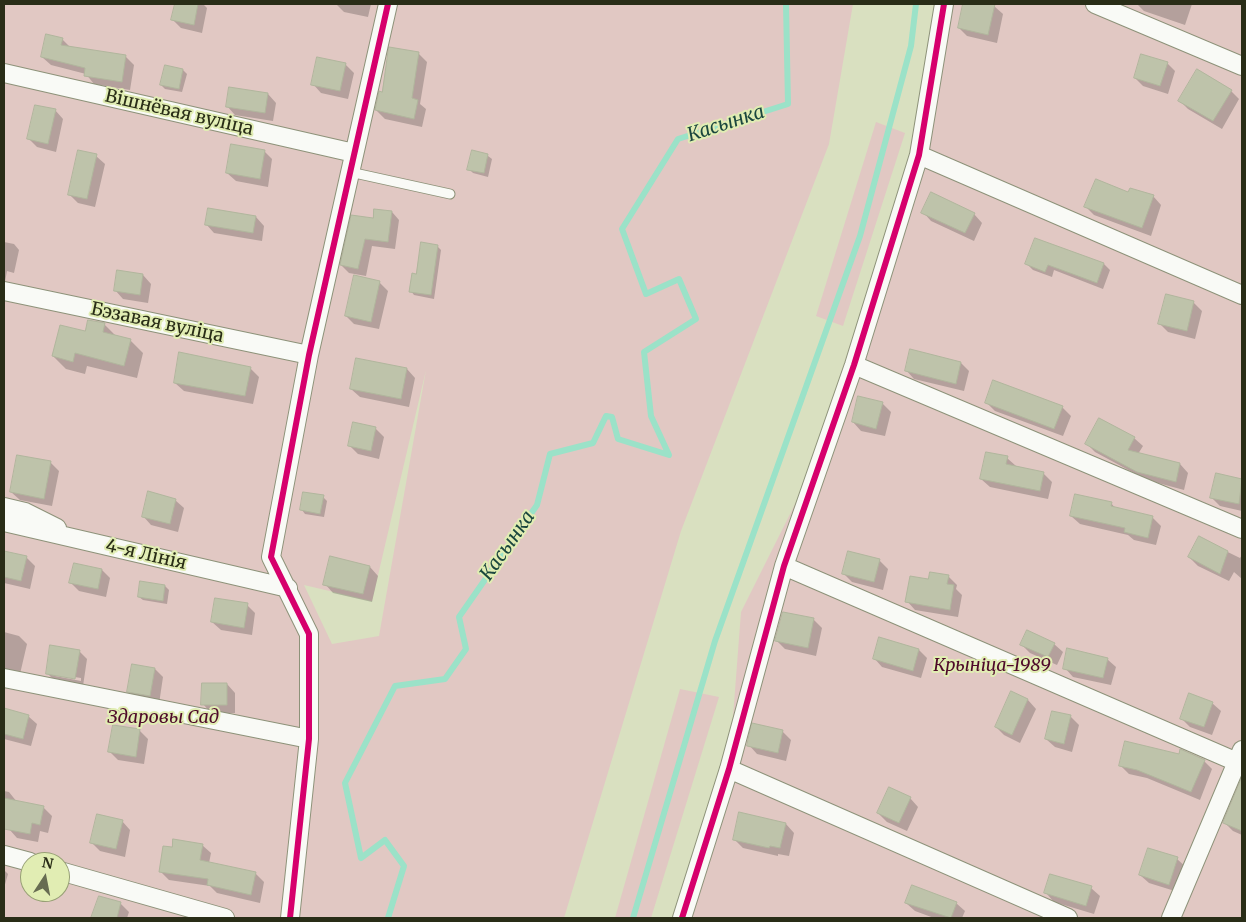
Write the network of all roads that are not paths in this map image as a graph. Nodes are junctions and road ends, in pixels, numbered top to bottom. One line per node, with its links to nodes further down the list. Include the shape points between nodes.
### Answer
1 (388, 4): 6 (street)
2 (944, 4): 7 (street)
3 (1095, 4): 4 (street)
4 (1242, 66)
5 (4, 73): 6 (street, Вішнёвая вуліца)
6 (354, 153): 8 (street)
7 (919, 154): 11 (street); 13 (street)
8 (350, 172): 9 (lane); 12 (street)
9 (450, 194)
10 (4, 291): 12 (street, Бэзавая вуліца)
11 (1242, 295)
12 (310, 356): 19 (street, via 271,557)
13 (854, 365): 16 (street); 18 (street)
14 (4, 507): 17 (street, via 25,512)
15 (4, 522): 17 (street, 4-я Лінія)
16 (1242, 529)
17 (83, 541): 19 (street, 4-я Лінія)
18 (784, 566): 22 (street); 23 (street)
19 (288, 588): 21 (street, via 309,634)
20 (4, 678): 21 (street)
21 (309, 739): 28 (street)
22 (1240, 756): 31 (street)
23 (729, 769): 29 (street); 30 (street)
24 (4, 855): 25 (street)
25 (20, 859)
26 (70, 874): 27 (street)
27 (225, 918)
28 (290, 918)
29 (682, 918)
30 (1068, 918)
31 (1171, 918)

